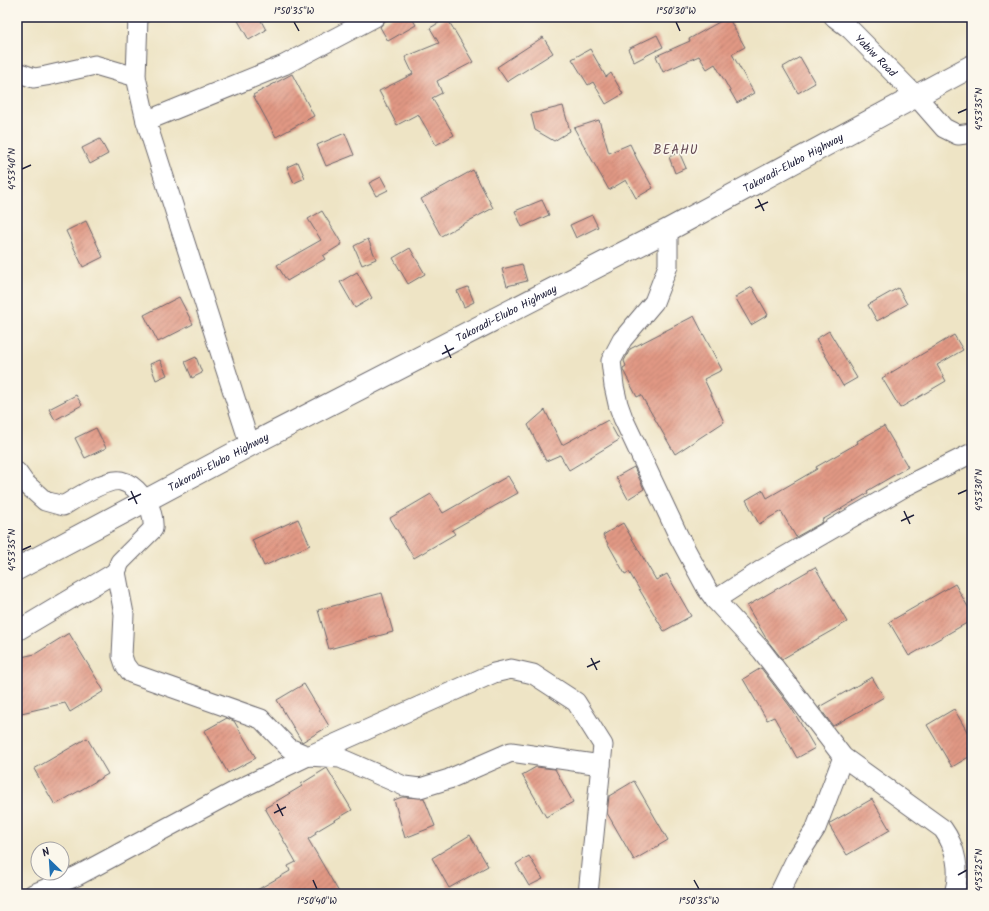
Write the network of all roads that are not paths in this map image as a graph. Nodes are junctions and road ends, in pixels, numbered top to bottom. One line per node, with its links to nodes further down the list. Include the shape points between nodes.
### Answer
1 (138, 17): 6 (street)
2 (375, 17): 8 (street, via 284,65)
3 (834, 17): 7 (street, Yabiw Road, via 850,29)
4 (972, 66): 7 (highway, Takoradi-Elubo Highway)
5 (17, 72): 6 (street, via 34,78 95,65)
6 (136, 77): 8 (street)
7 (916, 96): 9 (street, Yabiw Road, via 944,128 958,135); 10 (highway, Takoradi-Elubo Highway)
8 (146, 121): 11 (street)
9 (972, 133)
10 (668, 230): 11 (highway, Takoradi-Elubo Highway); 17 (street, via 668,266 654,302 622,340 611,361 614,386 623,418 679,537)
11 (250, 445): 14 (highway, Takoradi-Elubo Highway)
12 (972, 453): 17 (street, via 908,485 763,569)
13 (17, 472): 14 (street, via 45,501 63,506 105,483 121,481 132,485)
14 (147, 500): 15 (highway, Takoradi-Elubo Highway); 16 (street, via 153,529 120,562)
15 (17, 569)
16 (116, 572): 18 (street); 19 (street, via 124,614 122,656 131,673 261,719 289,748)
17 (715, 600): 20 (street, via 762,651)
18 (17, 631)
19 (308, 756): 21 (street, via 340,758 404,786 420,788 449,779 511,752); 21 (street, via 510,668 533,674 576,702 603,745); 22 (street, via 237,790 77,876)
20 (844, 757): 24 (street, via 816,828 795,861); 25 (street, via 943,829 956,854 957,884)
21 (601, 765): 23 (street)
22 (33, 894)
23 (588, 894)
24 (779, 894)
25 (954, 894)

